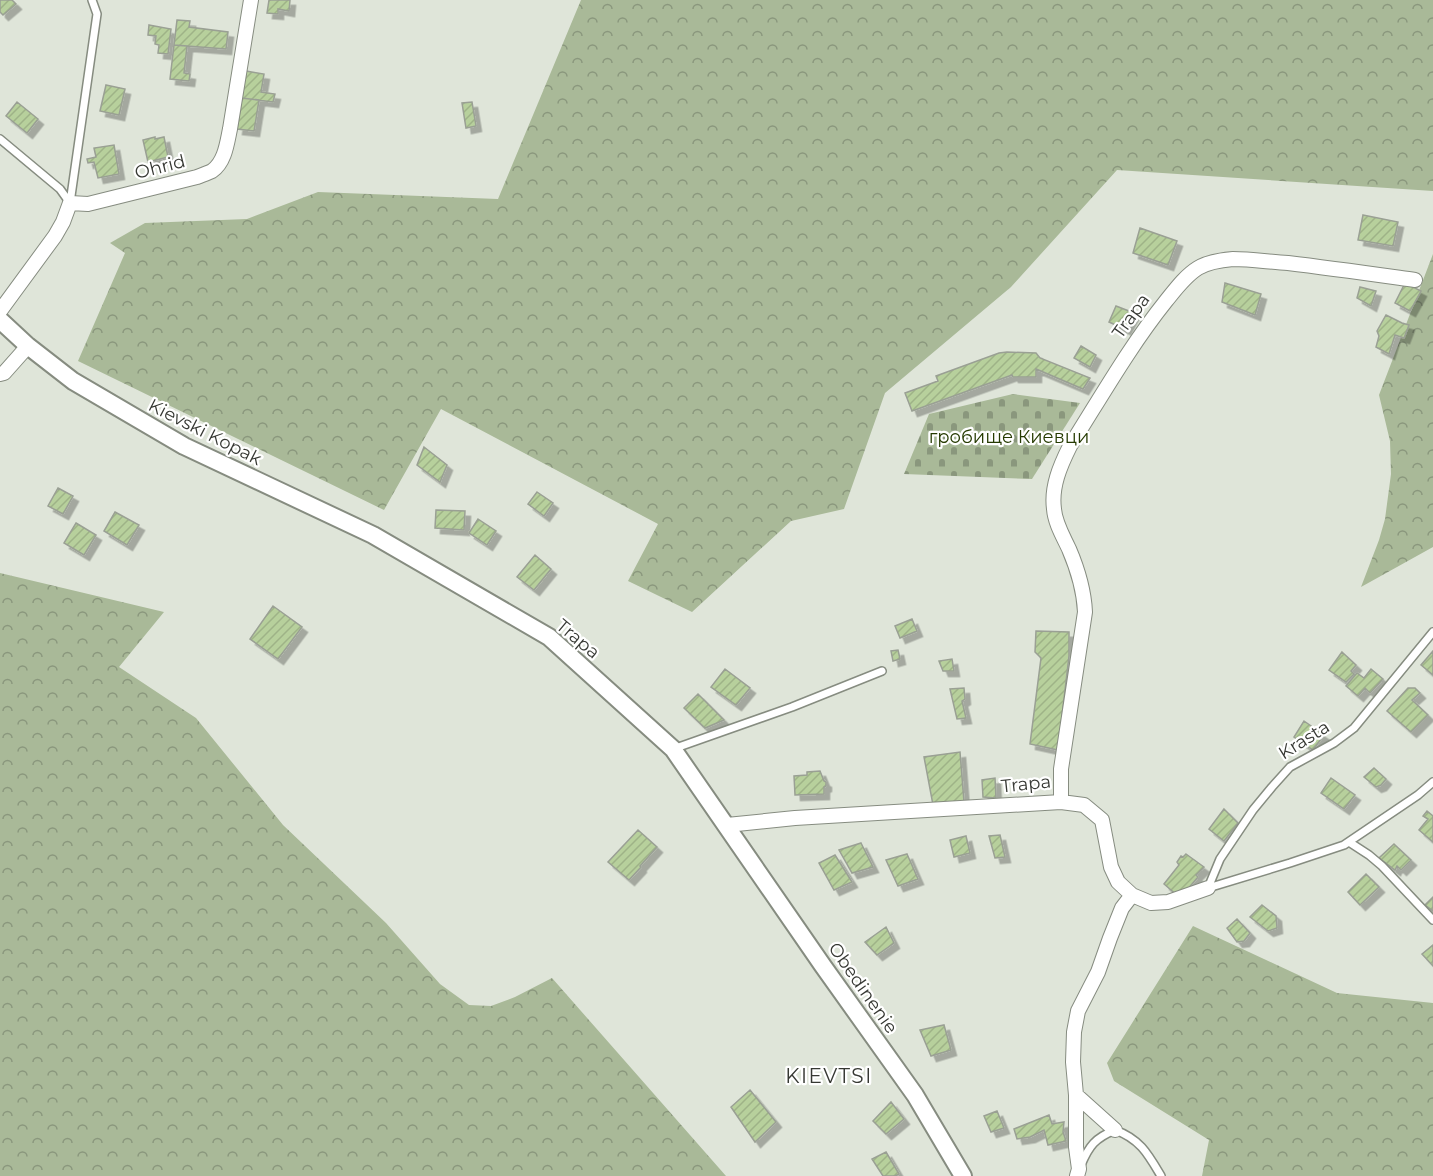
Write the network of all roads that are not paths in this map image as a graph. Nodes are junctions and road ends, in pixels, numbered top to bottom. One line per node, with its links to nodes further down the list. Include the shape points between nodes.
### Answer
1 (92, 0): 4 (lane, via 98,14)
2 (251, 0): 4 (street, Ohrid, via 227,146 213,170 88,204)
3 (0, 140): 4 (lane, via 60,189)
4 (70, 203): 6 (street, via 55,237)
5 (1415, 280): 15 (street, Trapa, via 1305,265 1221,260 1189,275 1136,341 1070,446 1056,480 1053,509 1081,580 1085,612 1060,769)
6 (0, 311)
7 (0, 320): 8 (street, Kievski Kopak)
8 (28, 346): 9 (street); 10 (street, Kievski Kopak, via 73,381 184,446)
9 (0, 374)
10 (373, 535): 13 (street, Trapa, via 549,637)
11 (1433, 632): 18 (lane, Krasta, via 1354,728 1290,767 1272,787 1220,859)
12 (882, 671): 13 (lane)
13 (673, 749): 16 (street, Trapa)
14 (1433, 782): 17 (lane)
15 (1061, 802): 16 (street, Trapa); 19 (street, via 1084,805 1102,820 1111,867 1118,882)
16 (727, 825): 24 (street, Obedinenie, via 915,1095)
17 (1349, 842): 18 (lane); 20 (lane, via 1382,866)
18 (1208, 888): 19 (street, via 1168,902 1151,903)
19 (1132, 895): 21 (street, via 1122,908 1098,972 1078,1011 1073,1062)
20 (1433, 920)
21 (1076, 1095): 22 (street); 23 (street)
22 (1115, 1130): 23 (lane, via 1098,1138); 25 (lane, via 1144,1148)
23 (1078, 1173)
24 (963, 1176)
25 (1161, 1176)

